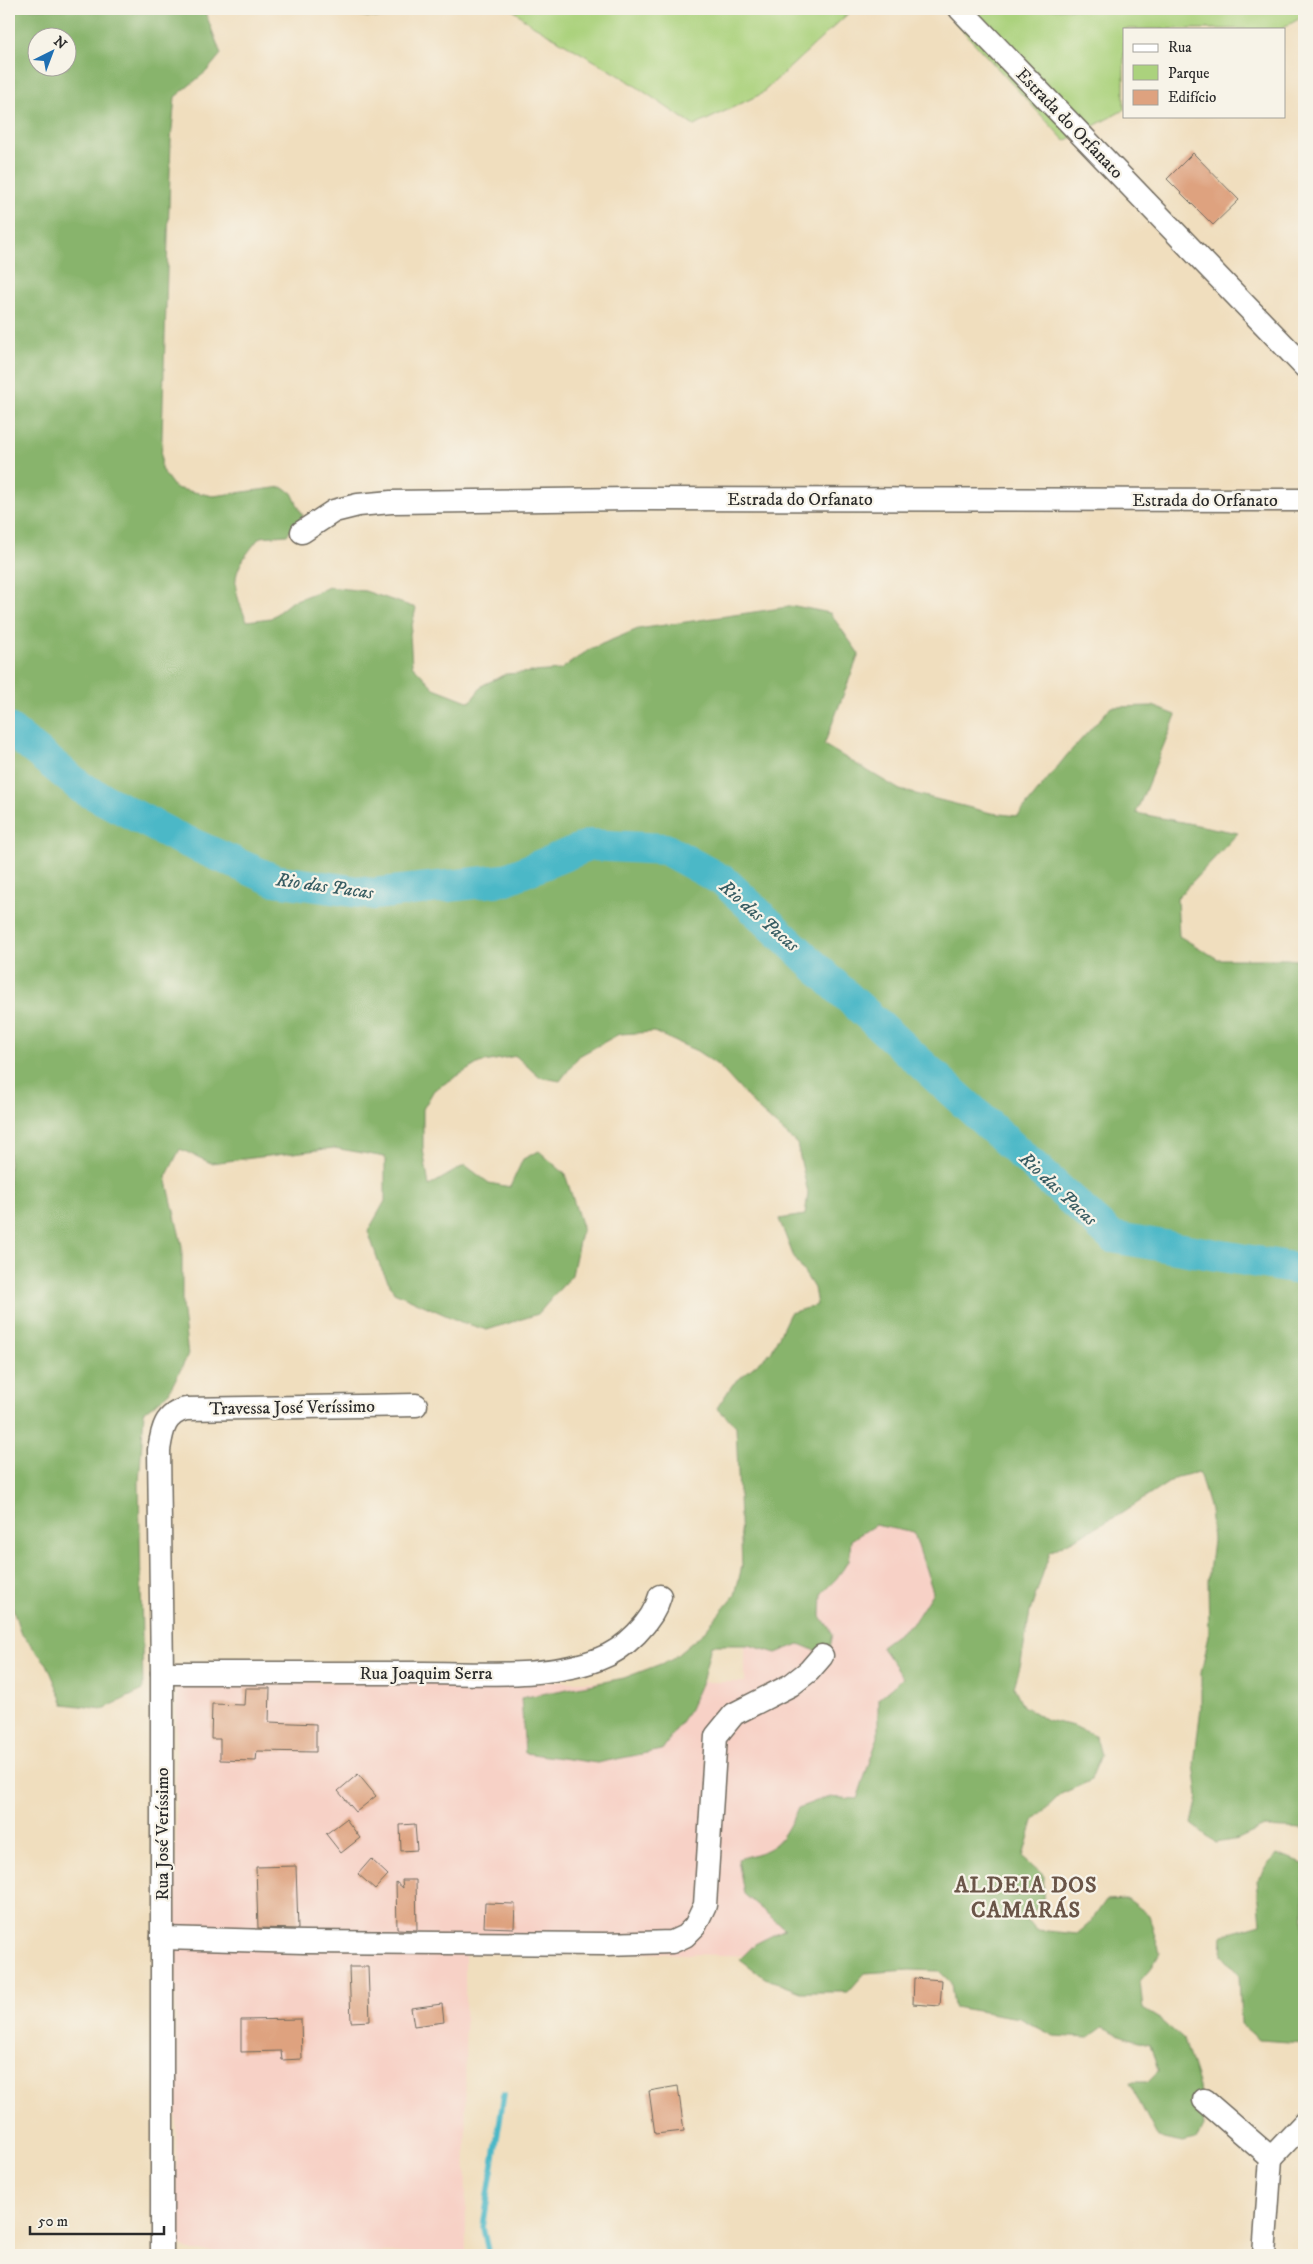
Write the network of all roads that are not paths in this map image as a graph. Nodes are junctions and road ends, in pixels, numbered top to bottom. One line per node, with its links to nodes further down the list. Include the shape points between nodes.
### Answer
1 (960, 9): 2 (street, Estrada do Orfanato)
2 (1304, 366)
3 (1304, 500): 4 (street, Estrada do Orfanato, via 391,502 334,511)
4 (302, 532)
5 (416, 1405): 6 (street, Travessa José Veríssimo, via 195,1408)
6 (169, 1416): 9 (street, Rua José Veríssimo, via 164,1424 159,1450)
7 (660, 1596): 9 (street, Rua Joaquim Serra, via 657,1608 641,1631 602,1659 575,1667 511,1673)
8 (822, 1656): 10 (street, via 792,1685 734,1714 716,1736 705,1904 695,1926 672,1942 304,1942)
9 (162, 1673): 10 (street, Rua José Veríssimo)
10 (162, 1938): 14 (street, Rua José Veríssimo)
11 (1204, 2100): 13 (street)
12 (1304, 2123): 13 (street)
13 (1271, 2158): 15 (street)
14 (162, 2255)
15 (1264, 2255)

